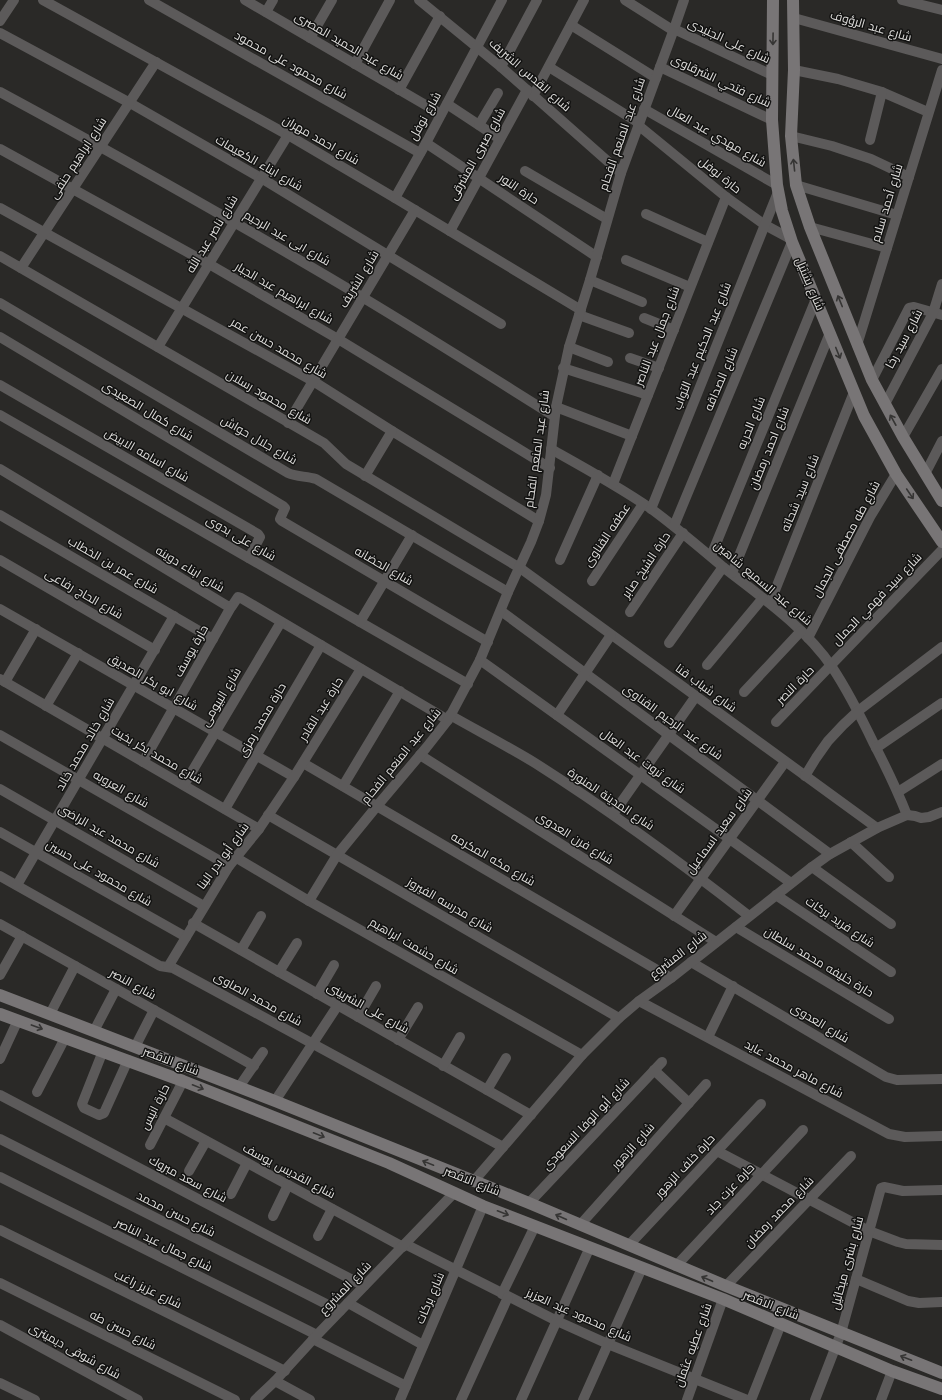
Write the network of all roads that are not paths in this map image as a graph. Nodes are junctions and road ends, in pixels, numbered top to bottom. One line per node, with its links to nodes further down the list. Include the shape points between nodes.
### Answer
1 (14, 0): 20 (street)
2 (43, 0): 28 (street, شارع احمد مهران)
3 (149, 0): 57 (street, شارع محمود على محمود)
4 (245, 0): 18 (street, شارع عبد الحميد المصرى)
5 (273, 0): 18 (street)
6 (332, 0): 25 (street)
7 (390, 0): 29 (street)
8 (419, 0): 19 (street, شارع القدس الشريف)
9 (502, 0): 26 (street)
10 (537, 0): 30 (street)
11 (584, 0): 22 (street, شارع صبرى المشرقى)
12 (625, 0): 23 (street, شارع على الجنيدى)
13 (684, 0): 23 (street, شارع عبد المنعم الفحام)
14 (773, 0): 35 (street, شارع بشتيل, one-way to 35)
15 (793, 0): 21 (street, شارع بشتيل)
16 (902, 0): 17 (street)
17 (942, 10)
18 (266, 12): 25 (street, شارع عبد الحميد المصرى)
19 (440, 16): 26 (street, شارع القدس الشريف); 37 (street)
20 (1, 18)
21 (794, 18): 27 (street, شارع عبد الرؤوف); 33 (street, شارع بشتيل)
22 (571, 25): 31 (street, شارع صبرى المشرقى); 36 (street)
23 (674, 30): 32 (street, شارع عبد المنعم الفحام); 35 (street, شارع على الجنيدى)
24 (0, 33): 42 (street, شارع ابناء الكعيمات)
25 (310, 38): 29 (street, شارع عبد الحميد المصرى)
26 (477, 47): 30 (street, شارع القدس الشريف); 43 (street, شارع نوفل)
27 (942, 59)
28 (156, 62): 42 (street, شارع ابراهيم حنفى); 50 (street, شارع احمد مهران)
29 (355, 64): 37 (street, شارع عبد الحميد المصرى)
30 (501, 67): 41 (street, شارع القدس الشريف)
31 (549, 67): 41 (street, شارع صبرى المشرقى); 48 (street, حارة نوفل)
32 (660, 67): 36 (street, شارع عبد المنعم الفحام); 47 (street, شارع فتحي الشرقاوى)
33 (794, 70): 39 (street); 51 (street, شارع بشتيل)
34 (942, 70): 45 (street, شارع أحمد سلام)
35 (772, 75): 47 (street, شارع بشتيل)
36 (656, 78): 44 (street, شارع عبد المنعم الفحام)
37 (399, 90): 46 (street, شارع عبد الحميد المصرى)
38 (0, 92): 55 (street, شارع ابى عبد الرحيم)
39 (882, 92): 45 (street); 53 (street)
40 (498, 93): 49 (street)
41 (530, 93): 52 (street, شارع صبرى المشرقى); 59 (street, شارع القدس الشريف)
42 (130, 103): 55 (street, شارع ابراهيم حنفى); 61 (street, شارع ابناء الكعيمات)
43 (447, 104): 46 (street, شارع نوفل); 49 (street)
44 (644, 109): 48 (street, شارع عبد المنعم الفحام); 64 (street, شارع مهدي عبد العال)
45 (928, 112): 60 (street, شارع أحمد سلام)
46 (441, 114): 54 (street, شارع نوفل)
47 (772, 120): 64 (street, شارع بشتيل)
48 (638, 124): 59 (street, شارع عبد المنعم الفحام); 66 (street, حارة نوفل)
49 (479, 125): 52 (street)
50 (288, 135): 61 (street, شارع ناصر عبد الله); 67 (street, شارع احمد مهران)
51 (791, 136): 60 (street, via 871,159); 63 (street, شارع بشتيل, one-way to 51)
52 (500, 139): 62 (street, شارع صبرى المشرقى)
53 (870, 140)
54 (426, 143): 57 (street, شارع نوفل); 62 (street, حارة النور)
55 (101, 147): 65 (street, شارع ابراهيم حنفى); 73 (street, شارع ابى عبد الرحيم)
56 (0, 149): 65 (street, شارع ابراهيم عبد الجبار)
57 (420, 153): 67 (street, شارع نوفل)
58 (525, 171): 72 (street)
59 (621, 173): 72 (street, شارع عبد المنعم الفحام)
60 (909, 177): 71 (street, شارع أحمد سلام)
61 (261, 178): 73 (street, شارع ناصر عبد الله); 81 (street, شارع ابناء الكعيمات)
62 (478, 178): 76 (street, شارع صبرى المشرقى); 83 (street, حارة النور)
63 (796, 185): 71 (street); 75 (street, شارع بشتيل)
64 (777, 188): 74 (street, شارع عبد الحكيم عبد التواب); 78 (street, شارع بشتيل)
65 (73, 189): 77 (street, شارع ابراهيم حنفى); 85 (street, شارع ابراهيم عبد الجبار)
66 (726, 197): 74 (street, حارة نوفل); 79 (street, شارع جمال عبد الناصر)
67 (395, 198): 69 (street, شارع احمد مهران)
68 (0, 208): 77 (street, شارع محمد حسن عمر)
69 (415, 210): 76 (street, شارع احمد مهران); 81 (street, شارع الشريف)
70 (646, 214): 79 (street)
71 (898, 215): 80 (street, شارع أحمد سلام)
72 (607, 219): 83 (street, شارع عبد المنعم الفحام)
73 (235, 222): 85 (street, شارع ناصر عبد الله); 90 (street, شارع ابى عبد الرحيم)
74 (764, 225): 78 (street, حارة نوفل); 135 (street, شارع عبد الحكيم عبد التواب)
75 (810, 227): 80 (street); 104 (street, شارع بشتيل, one-way to 75)
76 (450, 232): 95 (street, شارع احمد مهران)
77 (44, 233): 86 (street, شارع ابراهيم حنفى); 94 (street, شارع محمد حسن عمر)
78 (792, 240): 91 (street, شارع بشتيل); 138 (street, شارع الصداقه)
79 (708, 242): 89 (street, شارع جمال عبد الناصر)
80 (887, 248): 104 (street, شارع أحمد سلام)
81 (388, 255): 90 (street, شارع الشريف); 98 (street, شارع ابناء الكعيمات)
82 (0, 256): 86 (street, شارع محمود رسلان)
83 (597, 257): 87 (street, شارع عبد المنعم الفحام)
84 (626, 260): 89 (street)
85 (209, 264): 94 (street, شارع ناصر عبد الله); 103 (street, شارع ابراهيم عبد الجبار)
86 (21, 268): 105 (street, شارع محمود رسلان)
87 (590, 280): 92 (street); 95 (street, شارع عبد المنعم الفحام)
88 (942, 284): 96 (street, شارع سيد رخا)
89 (690, 287): 99 (street, شارع جمال عبد الناصر)
90 (363, 297): 103 (street, شارع الشريف); 118 (street, شارع ابى عبد الرحيم)
91 (816, 299): 101 (street, شارع بشتيل); 143 (street, شارع الحريه)
92 (642, 302)
93 (0, 303): 140 (street, شارع جلال حواش, via 288,473 316,479)
94 (182, 308): 105 (street, شارع ناصر عبد الله); 113 (street, شارع محمد حسن عمر)
95 (580, 313): 100 (street, شارع احمد مهران); 106 (street, شارع عبد المنعم الفحام)
96 (938, 314): 112 (street, via 910,308); 117 (street, شارع سيد رخا)
97 (644, 318): 99 (street)
98 (501, 324)
99 (674, 330): 110 (street, شارع جمال عبد الناصر)
100 (629, 333)
101 (830, 333): 115 (street, شارع بشتيل, one-way to 115); 148 (street, شارع احمد رمضان)
102 (0, 337): 134 (street, شارع كمال الصعيدى)
103 (338, 339): 113 (street, شارع الشريف); 126 (street, شارع ابراهيم عبد الجبار)
104 (857, 345): 112 (street, شارع بشتيل)
105 (158, 347): 120 (street, شارع محمود رسلان)
106 (569, 347): 108 (street); 109 (street, شارع عبد المنعم الفحام)
107 (630, 358): 110 (street)
108 (608, 362)
109 (563, 368): 116 (street); 118 (street, شارع عبد المنعم الفحام)
110 (658, 368): 116 (street, شارع جمال عبد الناصر)
111 (942, 369): 123 (street)
112 (872, 380): 117 (street, شارع بشتيل)
113 (313, 381): 120 (street, شارع الشريف); 121 (street, شارع محمد حسن عمر)
114 (0, 384): 144 (street, شارع اسامه الابيض, via 258,534 259,542)
115 (854, 392): 128 (street, شارع بشتيل, via 864,416); 152 (street, شارع سيد شحاته)
116 (648, 395): 122 (street, شارع جمال عبد الناصر)
117 (885, 404): 123 (street, شارع بشتيل, one-way to 117)
118 (555, 412): 122 (street, شارع ابى عبد الرحيم); 125 (street, شارع عبد المنعم الفحام)
119 (0, 415): 144 (street, شارع على بدوى)
120 (288, 423): 131 (street, شارع محمود رسلان, via 324,443 340,459)
121 (392, 431): 131 (street); 137 (street, شارع محمد حسن عمر)
122 (632, 436): 132 (street, شارع جمال عبد الناصر)
123 (903, 436): 129 (street, شارع بشتيل)
124 (942, 441): 129 (street)
125 (551, 449): 126 (street, شارع عبد المنعم الفحام); 130 (street, شارع عبد السميع شاهين)
126 (550, 468): 137 (street, شارع عبد المنعم الفحام)
127 (0, 469): 153 (street, شارع ابناء دوينه)
128 (896, 474): 141 (street, شارع بشتيل, one-way to 141); 161 (street, شارع طه مصطفى الجمال)
129 (925, 474): 133 (street, شارع بشتيل)
130 (598, 475): 132 (street, شارع عبد السميع شاهين); 146 (street)
131 (366, 476): 147 (street, شارع محمود رسلان)
132 (614, 484): 135 (street, شارع عبد السميع شاهين)
133 (942, 501)
134 (283, 506): 149 (street, شارع الحضانه, via 285,508 280,519 282,521)
135 (647, 506): 138 (street, شارع عبد السميع شاهين); 150 (street, عطفه القناوى)
136 (0, 515): 157 (street, شارع عمر بن الخطاب)
137 (539, 521): 147 (street, شارع عبد المنعم الفحام)
138 (674, 526): 139 (street, شارع عبد السميع شاهين)
139 (684, 533): 143 (street, شارع عبد السميع شاهين); 156 (street, حارة الشيخ صابر)
140 (412, 535): 149 (street); 151 (street, شارع جلال حواش)
141 (942, 542)
142 (942, 550): 172 (street, شارع سيد فهمي الجمال)
143 (711, 556): 148 (street, شارع عبد السميع شاهين)
144 (249, 558): 159 (street, شارع على بدوى)
145 (0, 560): 168 (street, شارع الحاج رفاعى)
146 (560, 560)
147 (520, 568): 151 (street, شارع عبد المنعم الفحام); 162 (street, شارع شباب قنا)
148 (728, 570): 152 (street, شارع عبد السميع شاهين); 165 (street, شارع احمد رمضان)
149 (384, 581): 159 (street); 164 (street, شارع الحضانه)
150 (592, 581)
151 (508, 592): 155 (street, شارع عبد المنعم الفحام)
152 (767, 601): 161 (street, شارع عبد السميع شاهين); 171 (street, شارع سيد شحاته)
153 (231, 607): 158 (street, شارع ابناء دوينه, via 238,597); 163 (street, حارة يوسف)
154 (0, 609): 160 (street, شارع ابو بكر الصديق)
155 (501, 611): 164 (street, شارع عبد المنعم الفحام); 174 (street, شارع عبد الرحيم القناوى)
156 (630, 612)
157 (174, 616): 163 (street, شارع عمر بن الخطاب); 168 (street, شارع خالد محمد خالد)
158 (281, 622): 166 (street, شارع ابناء دوينه); 188 (street, شارع البيومى)
159 (360, 622): 176 (street, شارع على بدوى)
160 (36, 629): 169 (street, شارع ابو بكر الصديق); 175 (street)
161 (805, 634): 172 (street, شارع عبد السميع شاهين); 179 (street, شارع طه مصطفى الجمال)
162 (611, 635): 174 (street); 180 (street, شارع شباب قنا)
163 (213, 639): 183 (street, حارة يوسف)
164 (488, 642): 170 (street, شارع عبد المنعم الفحام)
165 (669, 643)
166 (321, 645): 173 (street, شارع ابناء دوينه); 193 (street, حارة محمد رمزى)
167 (942, 647): 184 (street)
168 (155, 650): 177 (street, شارع خالد محمد خالد)
169 (78, 653): 177 (street, شارع ابو بكر الصديق); 182 (street)
170 (480, 660): 176 (street, شارع عبد المنعم الفحام); 185 (street, شارع ثروت عبد العال)
171 (707, 666)
172 (832, 666): 184 (street, شارع عبد السميع شاهين); 187 (street, حارة النصر)
173 (361, 669): 178 (street, شارع ابناء دوينه); 197 (street, حارة عبد القادر)
174 (585, 673): 185 (street); 190 (street, شارع عبد الرحيم القناوى)
175 (2, 680): 182 (street, شارع محمد بكر بخيت)
176 (468, 684): 186 (street, شارع عبد المنعم الفحام)
177 (134, 686): 183 (street, شارع ابو بكر الصديق); 191 (street, شارع خالد محمد خالد)
178 (400, 691): 186 (street, شارع ابناء دوينه); 204 (street)
179 (744, 692)
180 (696, 696): 190 (street); 196 (street, شارع شباب قنا)
181 (942, 703): 192 (street)
182 (46, 706): 191 (street, شارع محمد بكر بخيت)
183 (174, 708): 188 (street, شارع ابو بكر الصديق); 195 (street, حارة يوسف)
184 (858, 711): 192 (street, شارع عبد السميع شاهين); 200 (street, via 828,741)
185 (557, 715): 199 (street, شارع ثروت عبد العال)
186 (449, 717): 194 (street, شارع عبد المنعم الفحام); 211 (street, شارع المدينة المنورة, via 533,762)
187 (776, 722)
188 (215, 732): 193 (street, شارع ابو بكر الصديق); 203 (street, شارع البيومى)
189 (0, 735): 202 (street, شارع العروبه)
190 (669, 735): 199 (street); 207 (street, شارع عبد الرحيم القناوى)
191 (103, 738): 195 (street, شارع محمد بكر بخيت); 202 (street, شارع خالد محمد خالد)
192 (876, 748): 206 (street, شارع عبد السميع شاهين)
193 (256, 756): 201 (street, شارع ابو بكر الصديق); 209 (street, حارة محمد رمزى)
194 (420, 756): 208 (street, شارع عبد المنعم الفحام); 234 (street, شارع فرن العدوى)
195 (143, 762): 203 (street, شارع محمد بكر بخيت)
196 (785, 762): 200 (street, شارع شباب قنا); 207 (street, شارع سعيد اسماعيل)
197 (303, 763): 201 (street, شارع أبو بدر البنا); 204 (street, شارع مكه المكرمه)
198 (942, 764): 206 (street)
199 (640, 775): 211 (street); 218 (street, شارع ثروت عبد العال)
200 (805, 776): 215 (street, شارع شباب قنا)
201 (294, 777): 212 (street, شارع أبو بدر البنا)
202 (79, 780): 214 (street, شارع خالد محمد خالد); 223 (street, شارع العروبه)
203 (184, 785): 209 (street, شارع محمد بكر بخيت)
204 (343, 786): 208 (street, شارع مكه المكرمه)
205 (0, 789): 214 (street, شارع محمد عبد الراضى)
206 (898, 792): 213 (street, شارع عبد السميع شاهين)
207 (758, 800): 218 (street, شارع سعيد اسماعيل); 221 (street, شارع عبد الرحيم القناوى)
208 (377, 806): 222 (street, شارع عبد المنعم الفحام); 252 (street, شارع مكه المكرمه)
209 (225, 809): 216 (street, شارع محمد بكر بخيت)
210 (942, 812): 213 (street, via 921,818)
211 (613, 814): 227 (street, شارع المدينة المنورة)
212 (268, 815): 216 (street, شارع أبو بدر البنا); 222 (street, شارع مدرسه الفيروز)
213 (907, 815): 215 (street, شارع المشروع)
214 (55, 820): 220 (street, شارع خالد محمد خالد); 232 (street, شارع محمد عبد الراضى)
215 (877, 828): 219 (street, شارع المشروع)
216 (259, 829): 223 (street, شارع أبو بدر البنا)
217 (0, 832): 220 (street, شارع محمود على حسين)
218 (729, 839): 227 (street, شارع سعيد اسماعيل); 228 (street, شارع ثروت عبد العال)
219 (851, 842): 221 (street, شارع المشروع); 226 (street)
220 (36, 853): 229 (street, شارع خالد محمد خالد); 241 (street, شارع محمود على حسين)
221 (830, 854): 224 (street, شارع المشروع)
222 (337, 855): 231 (street, شارع عبد المنعم الفحام); 265 (street, شارع مدرسه الفيروز)
223 (232, 861): 231 (street, شارع حشمت ابراهيم); 232 (street, شارع أبو بدر البنا)
224 (812, 867): 228 (street, شارع المشروع); 238 (street)
225 (0, 876): 229 (street, شارع محمد الصاوى)
226 (889, 877)
227 (701, 879): 234 (street, شارع سعيد اسماعيل); 235 (street, شارع المدينة المنورة)
228 (790, 883): 230 (street, شارع المشروع)
229 (17, 885): 248 (street, شارع محمد الصاوى, via 160,966)
230 (776, 895): 235 (street, شارع المشروع); 250 (street, شارع فريد بركات)
231 (309, 901): 277 (street, شارع حشمت ابراهيم)
232 (204, 906): 236 (street, شارع أبو بدر البنا)
233 (261, 916): 244 (street)
234 (674, 916): 242 (street, شارع فرن العدوى)
235 (749, 916): 239 (street, شارع المشروع)
236 (193, 923): 241 (street, شارع أبو بدر البنا); 244 (street, شارع على الشربينى)
237 (0, 924): 240 (street, شارع النصر)
238 (891, 924)
239 (736, 927): 242 (street, شارع المشروع); 266 (street, حارة خليفه محمد سلطان)
240 (22, 936): 247 (street, شارع النصر); 251 (street)
241 (186, 937): 248 (street, شارع أبو بدر البنا)
242 (716, 942): 245 (street, شارع المشروع)
243 (297, 943): 249 (street)
244 (241, 950): 249 (street, شارع على الشربينى)
245 (692, 962): 252 (street, شارع المشروع); 254 (street, شارع العدوى)
246 (334, 965): 256 (street)
247 (75, 966): 255 (street, شارع النصر); 263 (street)
248 (168, 967): 273 (street, شارع محمد الصاوى)
249 (279, 972): 256 (street, شارع على الشربينى)
250 (890, 972)
251 (0, 975)
252 (671, 978): 258 (street, شارع المشروع)
253 (376, 986): 264 (street)
254 (733, 986): 270 (street); 285 (street, شارع العدوى, via 886,1077 897,1080)
255 (116, 989): 261 (street, شارع النصر); 268 (street)
256 (317, 994): 259 (street, شارع على الشربينى)
257 (0, 995): 263 (street, شارع الاقصر)
258 (639, 1001): 265 (street, شارع المشروع); 270 (street, شارع ماهر محمد عايد)
259 (338, 1005): 264 (street, شارع على الشربينى); 273 (street)
260 (418, 1007): 272 (street)
261 (154, 1010): 274 (street); 282 (street, شارع النصر)
262 (0, 1014): 267 (street, شارع الاقصر)
263 (50, 1014): 268 (street, شارع الاقصر)
264 (358, 1017): 272 (street, شارع على الشربينى)
265 (619, 1018): 277 (street, شارع المشروع)
266 (889, 1019)
267 (18, 1020): 271 (street, شارع الاقصر, one-way to 271); 279 (street)
268 (94, 1031): 274 (street, شارع الاقصر)
269 (460, 1037): 283 (street)
270 (708, 1037): 298 (street, شارع ماهر محمد عايد, via 889,1134 905,1137)
271 (65, 1038): 275 (street, شارع الاقصر); 290 (street)
272 (398, 1040): 283 (street, شارع على الشربينى)
273 (312, 1044): 292 (street); 302 (street, شارع محمد الصاوى)
274 (134, 1047): 288 (street, شارع الاقصر)
275 (103, 1051): 280 (street, شارع الاقصر); 280 (street, via 82,1104 84,1108 99,1115 104,1113)
276 (263, 1052): 282 (street)
277 (582, 1055): 295 (street, شارع المشروع)
278 (506, 1058): 289 (street)
279 (0, 1059)
280 (128, 1060): 286 (street, شارع الاقصر)
281 (662, 1062): 284 (street, شارع أبو الوفا السعودى)
282 (254, 1066): 288 (street)
283 (443, 1066): 289 (street, شارع على الشربينى)
284 (654, 1070): 293 (street); 315 (street, شارع أبو الوفا السعودى)
285 (942, 1079)
286 (183, 1081): 296 (street, حارة انيس); 312 (street, شارع الاقصر, one-way to 312, via 389,1163)
287 (706, 1084): 293 (street, شارع الزهور)
288 (239, 1087): 292 (street, شارع الاقصر)
289 (487, 1090): 295 (street, شارع على الشربينى)
290 (37, 1092)
291 (0, 1095): 333 (street, شارع سعد مبروك)
292 (275, 1101): 309 (street, شارع الاقصر, one-way to 292)
293 (689, 1103): 319 (street, شارع الزهور)
294 (761, 1104): 303 (street, حارة خلف الزهور)
295 (530, 1115): 302 (street, شارع المشروع)
296 (164, 1118): 300 (street, شارع القديس يوسف); 301 (street, حارة انيس)
297 (803, 1130): 307 (street, حارة عزت جاد)
298 (942, 1136)
299 (0, 1139): 339 (street, شارع حسن محمد)
300 (206, 1141): 305 (street, شارع القديس يوسف); 306 (street)
301 (150, 1145)
302 (503, 1147): 309 (street, شارع المشروع)
303 (717, 1151): 307 (street); 325 (street, حارة خلف الزهور)
304 (851, 1156): 314 (street, شارع محمد رمضان)
305 (247, 1163): 310 (street, شارع القديس يوسف); 313 (street)
306 (189, 1171)
307 (762, 1174): 314 (street); 328 (street, حارة عزت جاد)
308 (0, 1177): 344 (street, شارع جمال عبد الناصر)
309 (473, 1182): 315 (street, شارع الاقصر)
310 (288, 1185): 317 (street, شارع القديس يوسف); 318 (street)
311 (942, 1190): 322 (street, شارع بشرى ميخائيل, via 902,1191 881,1188)
312 (454, 1193): 316 (street, شارع الاقصر); 324 (street, شارع المشروع)
313 (231, 1194)
314 (809, 1200): 322 (street); 334 (street, شارع محمد رمضان)
315 (529, 1203): 319 (street, شارع الاقصر, one-way to 315)
316 (483, 1206): 320 (street, شارع الاقصر, one-way to 320); 330 (street, شارع بركات)
317 (332, 1208): 323 (street); 324 (street, شارع القديس يوسف)
318 (273, 1216)
319 (580, 1225): 325 (street, شارع الاقصر)
320 (535, 1226): 327 (street, شارع الاقصر); 335 (street)
321 (0, 1230): 348 (street, شارع عزيز راغب)
322 (869, 1231): 326 (street, via 906,1244); 331 (street, شارع بشرى ميخائيل)
323 (318, 1236)
324 (404, 1245): 330 (street, شارع محمود عبد العزيز); 333 (street, شارع المشروع)
325 (629, 1245): 328 (street, شارع الاقصر)
326 (942, 1245)
327 (590, 1247): 329 (street, شارع الاقصر); 340 (street)
328 (676, 1266): 334 (street, شارع الاقصر, one-way to 328)
329 (642, 1268): 336 (street, شارع الاقصر); 345 (street)
330 (456, 1270): 335 (street, شارع محمود عبد العزيز); 346 (street, شارع بركات)
331 (856, 1279): 337 (street, via 908,1301); 343 (street, شارع بشرى ميخائيل)
332 (0, 1283): 359 (street, شارع حسن طه)
333 (364, 1286): 338 (street, شارع المشروع)
334 (726, 1286): 343 (street, شارع الاقصر)
335 (505, 1296): 340 (street, شارع محمود عبد العزيز); 363 (street)
336 (723, 1299): 341 (street, شارع الاقصر); 351 (street, شارع عطيه عثمان)
337 (942, 1302)
338 (348, 1303): 339 (street, شارع المشروع); 346 (street)
339 (340, 1311): 344 (street, شارع المشروع)
340 (557, 1321): 345 (street, شارع محمود عبد العزيز); 364 (street)
341 (781, 1324): 347 (street, شارع الاقصر); 367 (street)
342 (0, 1325): 358 (street, شارع شوقى ديميترى)
343 (841, 1333): 347 (street, شارع بشرى ميخائيل); 350 (street, شارع الاقصر, one-way to 343)
344 (315, 1337): 348 (street, شارع المشروع); 354 (street, شارع جمال عبد الناصر)
345 (608, 1344): 351 (street, شارع محمود عبد العزيز); 356 (street)
346 (423, 1345): 354 (street, شارع بركات)
347 (836, 1347): 349 (street, شارع الاقصر); 368 (street, شارع بشرى ميخائيل)
348 (285, 1371): 352 (street, شارع المشروع)
349 (892, 1371): 355 (street, شارع الاقصر); 369 (street)
350 (942, 1372)
351 (695, 1378): 365 (street, شارع عطيه عثمان); 366 (street, شارع محمود عبد العزيز)
352 (275, 1382): 360 (street, شارع المشروع); 361 (street)
353 (0, 1383): 357 (street)
354 (406, 1386): 362 (street, شارع بركات)
355 (941, 1390)
356 (588, 1399)
357 (35, 1400)
358 (138, 1400)
359 (235, 1400)
360 (256, 1400)
361 (310, 1400)
362 (400, 1400)
363 (461, 1400)
364 (522, 1400)
365 (686, 1400)
366 (747, 1400)
367 (751, 1400)
368 (815, 1400)
369 (881, 1400)

